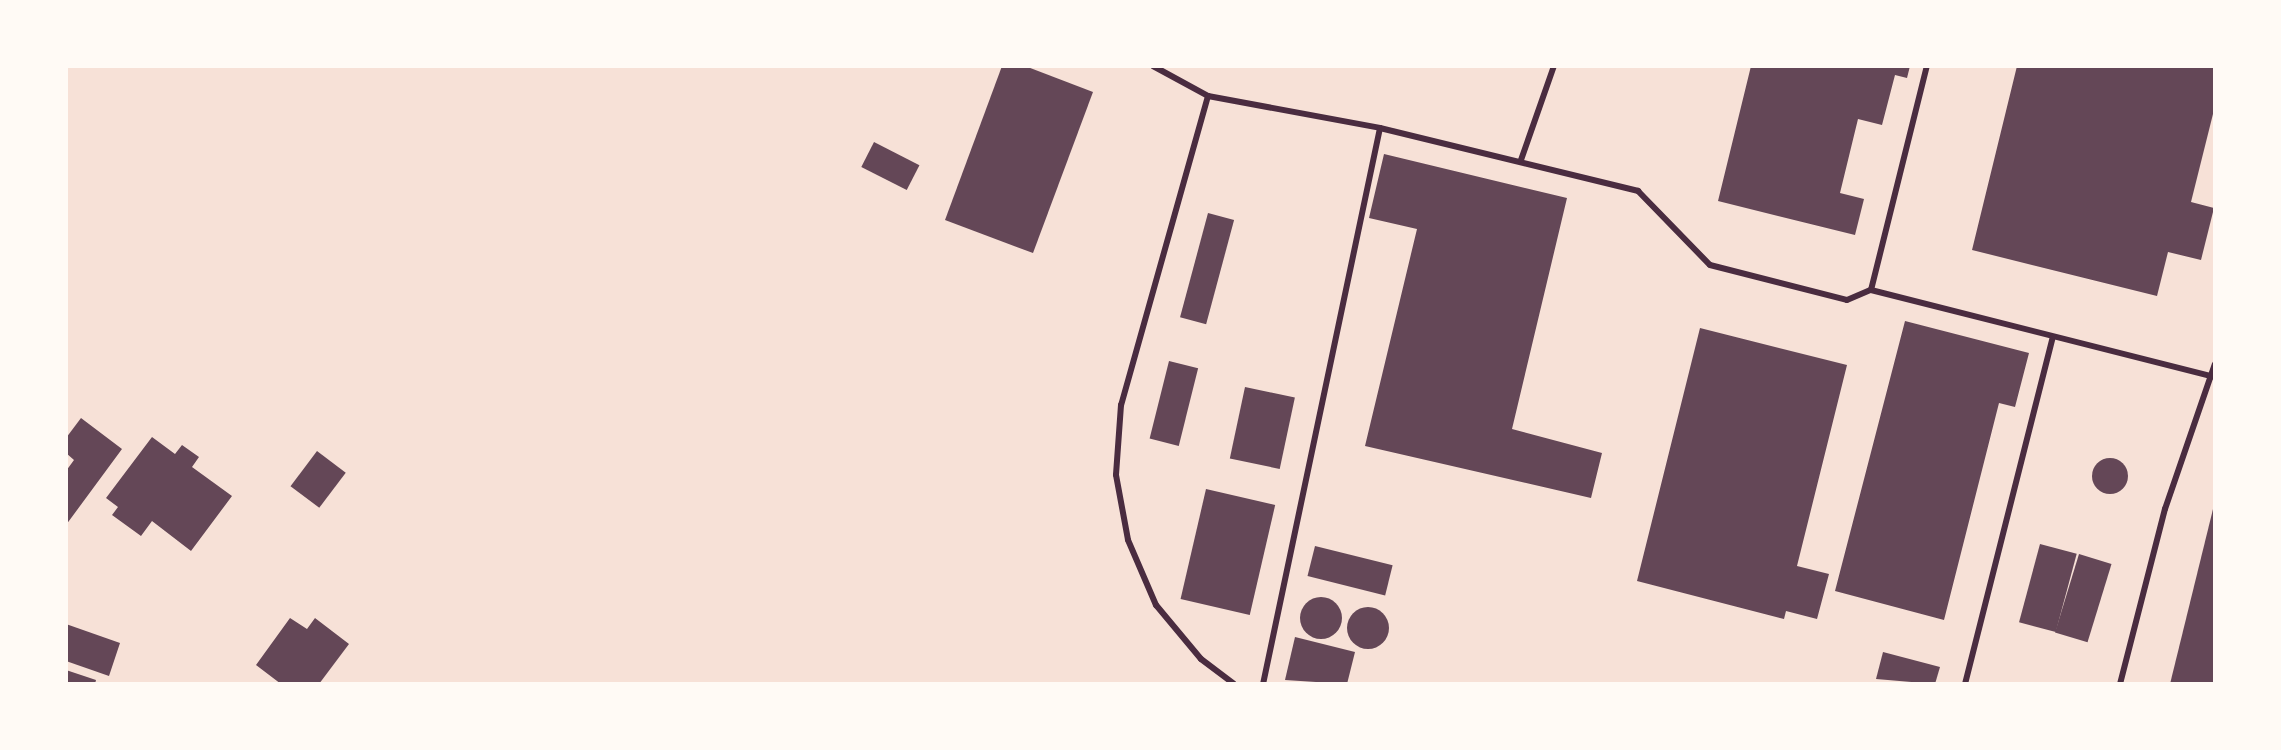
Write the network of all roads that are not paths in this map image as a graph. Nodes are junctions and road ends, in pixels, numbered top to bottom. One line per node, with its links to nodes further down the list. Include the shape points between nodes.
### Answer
1 (1153, 66): 4 (lane)
2 (1554, 66): 6 (lane)
3 (1927, 66): 7 (lane)
4 (1208, 96): 5 (lane); 11 (lane, via 1121,405 1116,475 1128,540 1156,605 1201,659)
5 (1380, 128): 6 (lane); 12 (lane)
6 (1521, 160): 7 (lane, via 1638,191 1710,265 1847,300)
7 (1871, 290): 8 (lane)
8 (2053, 337): 10 (lane); 13 (lane)
9 (2215, 364): 10 (lane)
10 (2213, 377): 14 (lane, via 2165,509)
11 (1234, 684)
12 (1263, 684)
13 (1965, 684)
14 (2120, 684)

